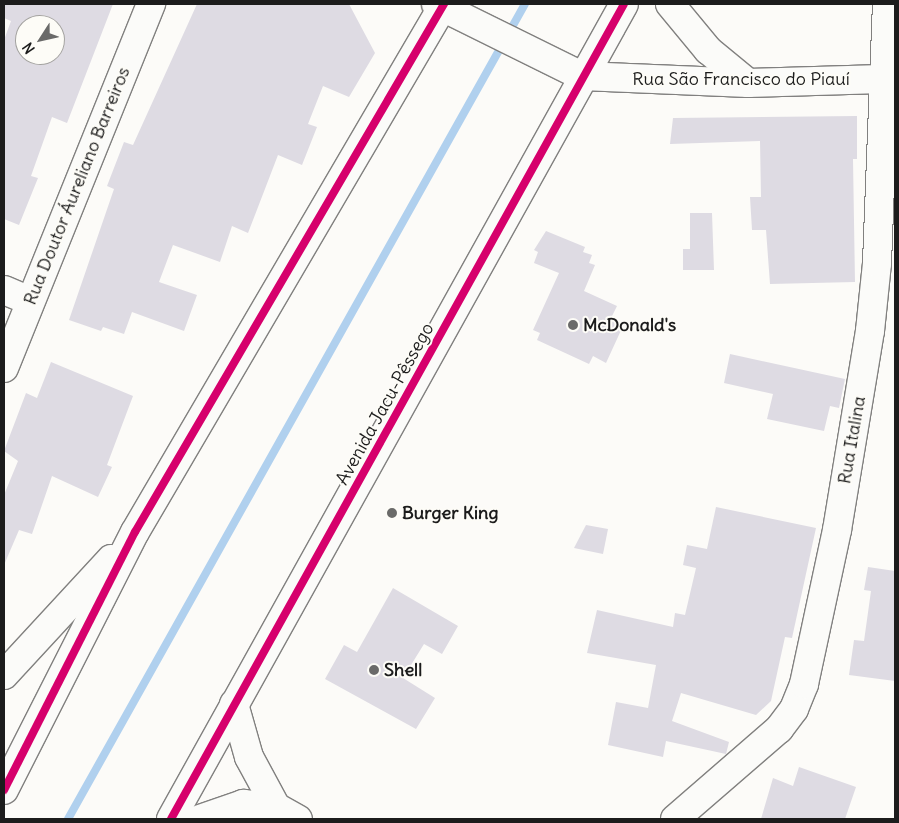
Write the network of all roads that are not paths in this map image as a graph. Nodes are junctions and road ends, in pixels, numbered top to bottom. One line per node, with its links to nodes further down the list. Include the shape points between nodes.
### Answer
1 (151, 4): 10 (main road, Rua Doutor Áureliano Barreiros)
2 (624, 4): 6 (main road, Avenida Jacu-Pêssego)
3 (670, 4): 8 (main road, via 708,50)
4 (886, 4): 7 (main road, Rua Italina)
5 (441, 5): 6 (main road, Rua São Francisco do Piauí); 12 (main road)
6 (582, 76): 8 (main road, Rua São Francisco do Piauí); 14 (main road, Avenida Jacu-Pêssego)
7 (882, 79): 8 (main road, Rua São Francisco do Piauí); 19 (main road, Rua Italina, via 877,263 870,331 837,530 804,684 794,709 779,729)
8 (748, 83)
9 (4, 290): 10 (main road)
10 (30, 301): 11 (main road, Rua Doutor Áureliano Barreiros)
11 (4, 368)
12 (135, 532): 13 (main road); 15 (main road)
13 (4, 675)
14 (234, 704): 16 (main road, via 249,757); 17 (main road, Avenida Jacu-Pêssego)
15 (4, 790)
16 (287, 813): 18 (main road, via 243,804)
17 (171, 819)
18 (200, 819)
19 (675, 819)

